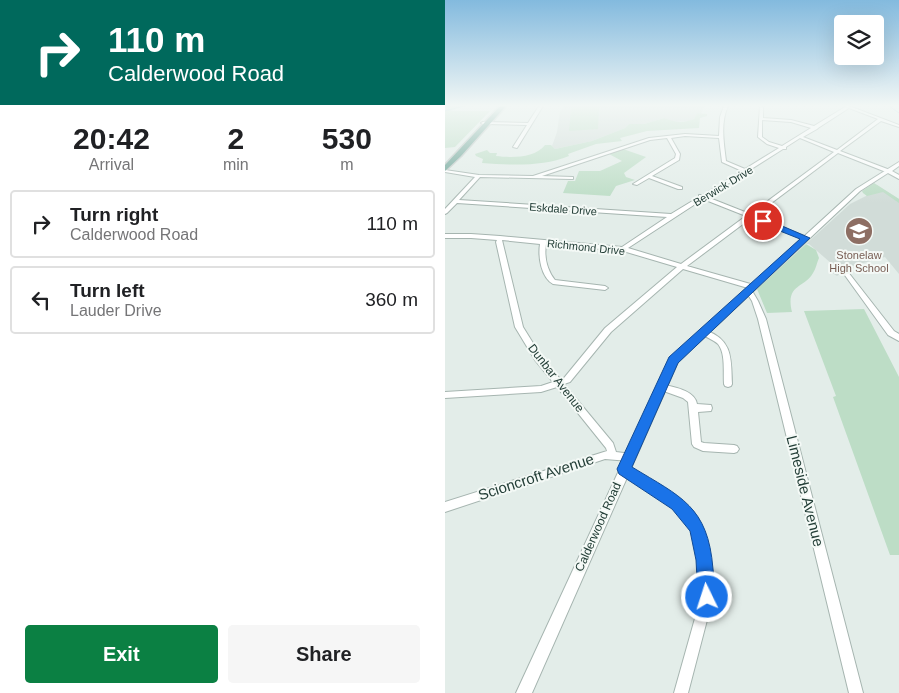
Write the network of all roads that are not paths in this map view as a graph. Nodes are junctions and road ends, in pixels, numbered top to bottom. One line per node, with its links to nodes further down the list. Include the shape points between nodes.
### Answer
1 (471, 138): 14 (main road)
2 (473, 138): 16 (main road)
3 (520, 138): 11 (street)
4 (653, 138): 22 (street)
5 (669, 138): 20 (street, via 678,154 677,159)
6 (722, 138): 17 (street, via 724,162)
7 (761, 138): 12 (street)
8 (798, 138): 12 (street, Berwick Drive)
9 (804, 138): 13 (street)
10 (854, 138): 13 (street)
11 (515, 147)
12 (784, 148): 17 (street, Berwick Drive)
13 (837, 150): 18 (street); 30 (street)
14 (445, 164)
15 (899, 164): 18 (street, Calderwood Road)
16 (445, 170): 19 (street)
17 (746, 171): 26 (street, Berwick Drive)
18 (887, 171): 21 (street); 33 (street, Calderwood Road, via 858,190)
19 (479, 176): 22 (street); 27 (street)
20 (649, 176): 24 (street); 25 (street)
21 (899, 177)
22 (534, 178): 23 (street)
23 (571, 178)
24 (635, 184)
25 (680, 188)
26 (701, 196): 29 (street, Berwick Drive); 30 (street)
27 (455, 202): 28 (street); 29 (street, Eskdale Drive)
28 (445, 212)
29 (671, 216): 35 (street, Berwick Drive)
30 (749, 216): 33 (street); 36 (street)
31 (445, 236): 32 (street, Richmond Drive)
32 (500, 238): 34 (street, Richmond Drive); 42 (street, Dunbar Avenue, via 519,327 538,358)
33 (805, 238): 39 (street, Calderwood Road)
34 (543, 243): 35 (street, Richmond Drive); 38 (street, via 543,260 553,282 595,290)
35 (623, 249): 36 (street, Richmond Drive)
36 (681, 266): 39 (street, Richmond Drive); 42 (street, via 608,330 571,376)
37 (846, 273): 41 (street, via 891,333)
38 (605, 288)
39 (750, 289): 40 (street, Calderwood Road); 55 (street, Limeside Avenue, via 762,319)
40 (705, 333): 43 (street, via 718,338 725,346); 44 (street, Calderwood Road, via 674,360)
41 (899, 338)
42 (560, 384): 45 (street, via 541,389); 49 (street, Dunbar Avenue, via 610,446)
43 (728, 384)
44 (661, 387): 46 (street, via 690,397); 50 (street, Calderwood Road)
45 (445, 395)
46 (693, 408): 47 (street); 48 (street, via 697,444)
47 (708, 408)
48 (734, 448)
49 (612, 454): 50 (street, Scioncroft Avenue); 52 (street, Scioncroft Avenue)
50 (629, 457): 51 (street, Calderwood Road)
51 (624, 469): 53 (street, Calderwood Road); 54 (street, via 678,504 697,528 707,597)
52 (445, 507)
53 (524, 693)
54 (681, 693)
55 (856, 693)

